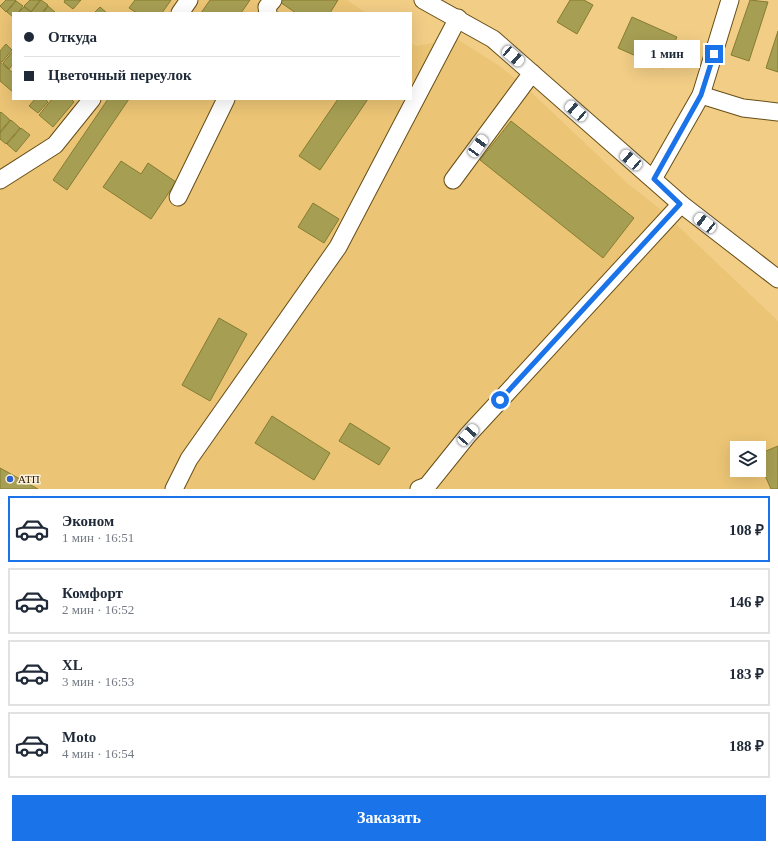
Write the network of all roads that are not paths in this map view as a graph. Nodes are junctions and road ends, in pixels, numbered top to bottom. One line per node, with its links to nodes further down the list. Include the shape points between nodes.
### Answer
1 (190, 0): 5 (street)
2 (272, 0): 6 (street, via 267,7)
3 (423, 0): 7 (street)
4 (730, 0): 9 (street)
5 (181, 12)
6 (268, 12)
7 (458, 18): 8 (street, via 493,39); 19 (street, via 338,247 189,458)
8 (532, 73): 13 (street); 15 (street)
9 (701, 95): 12 (street, via 743,108); 13 (street)
10 (91, 100): 14 (street, via 55,145)
11 (226, 100): 16 (street)
12 (778, 112)
13 (654, 179): 17 (street)
14 (0, 180)
15 (453, 180)
16 (178, 197)
17 (680, 204): 18 (street); 20 (street, via 468,435 427,486)
18 (778, 279)
19 (174, 489)
20 (419, 489)

